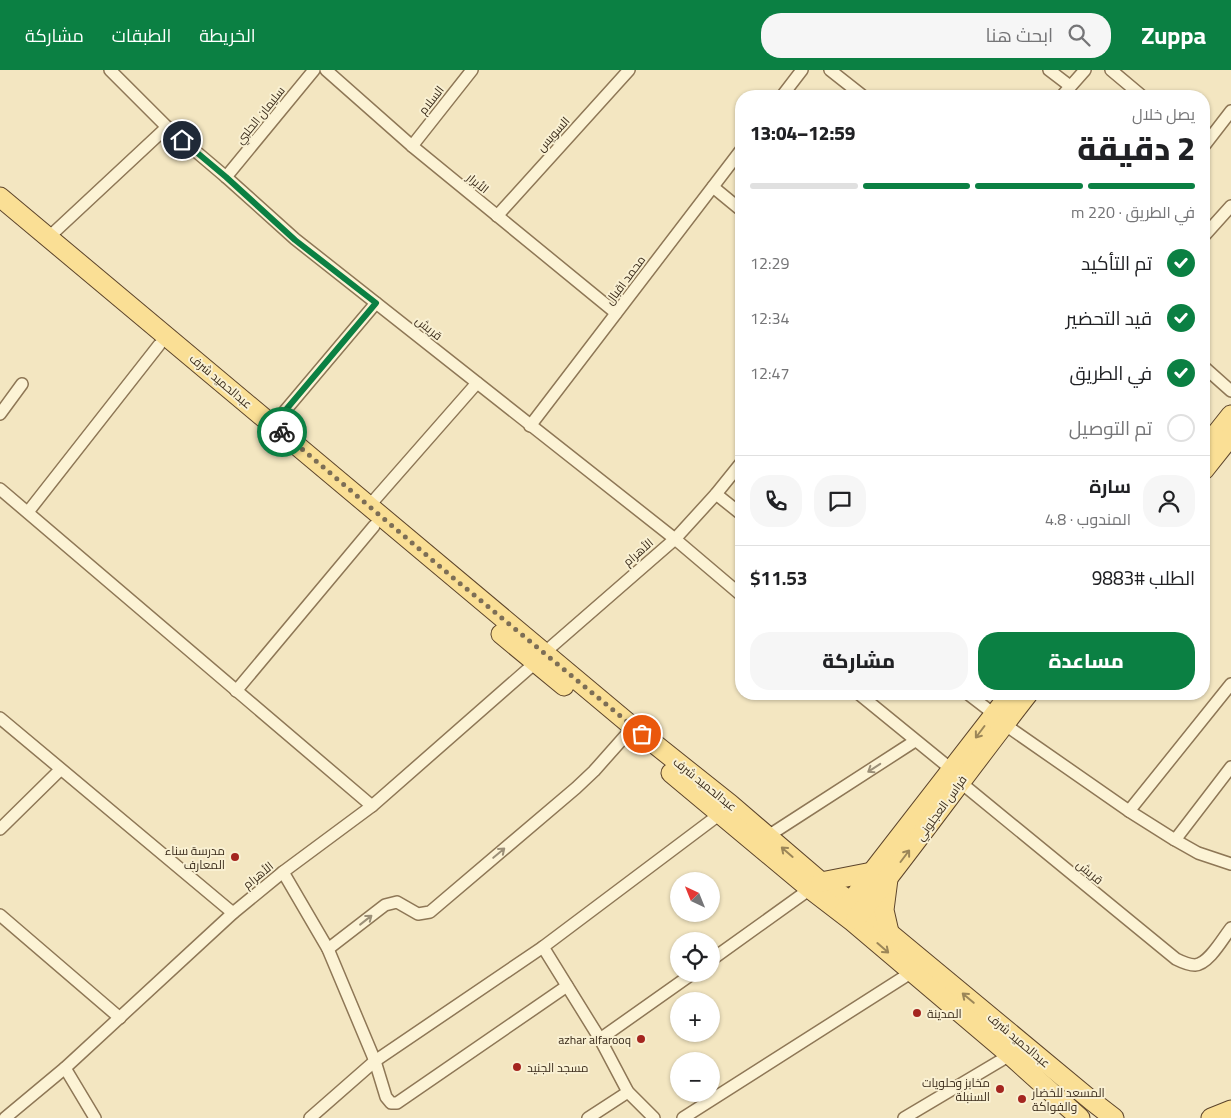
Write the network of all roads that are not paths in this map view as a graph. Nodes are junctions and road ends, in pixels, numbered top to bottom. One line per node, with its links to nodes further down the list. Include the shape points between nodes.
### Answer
1 (110, 70): 17 (street, قريش)
2 (314, 70): 21 (street, سليمان الحلبي)
3 (326, 70): 19 (street, الأبرار)
4 (472, 70): 19 (street, السلام)
5 (629, 70): 27 (street, السويس)
6 (802, 70): 12 (street)
7 (830, 70): 13 (street)
8 (1050, 70): 11 (street)
9 (1085, 70): 11 (street)
10 (1111, 70): 15 (street)
11 (1070, 86): 14 (street)
12 (787, 90)
13 (855, 90)
14 (1067, 90)
15 (1135, 90)
16 (1231, 111): 18 (street)
17 (167, 127): 21 (street, قريش); 29 (street)
18 (1210, 138)
19 (412, 146): 27 (street, الأبرار)
20 (735, 158): 22 (street, محمد اقبال)
21 (226, 177): 30 (street, قريش, via 295,240)
22 (713, 187): 24 (street); 31 (street, محمد اقبال)
23 (0, 197): 29 (main road, عبدالحميد شرف)
24 (735, 205)
25 (1231, 206): 28 (street)
26 (0, 209): 32 (main road, عبدالحميد شرف)
27 (497, 216): 31 (street, الأبرار)
28 (1210, 229)
29 (49, 237): 39 (main road, عبدالحميد شرف)
30 (376, 303): 34 (street, قريش); 39 (street)
31 (616, 313): 40 (street, محمد اقبال)
32 (159, 345): 49 (street); 50 (main road, عبدالحميد شرف)
33 (1210, 372): 36 (street)
34 (476, 383): 40 (street, قريش); 47 (street)
35 (22, 384): 37 (street)
36 (1231, 391)
37 (0, 414)
38 (1231, 416): 42 (main road)
39 (273, 425): 47 (main road, عبدالحميد شرف)
40 (530, 426): 51 (street, قريش)
41 (1231, 436): 43 (main road)
42 (1210, 442)
43 (1210, 462)
44 (735, 470): 46 (street, الأهرام)
45 (0, 489): 49 (street)
46 (716, 494): 48 (street); 51 (street, الأهرام)
47 (369, 506): 53 (main road, عبدالحميد شرف)
48 (735, 509)
49 (28, 512): 55 (street)
50 (374, 526): 53 (main road, عبدالحميد شرف); 55 (street)
51 (675, 539): 52 (street, قريش); 53 (street, الأهرام)
52 (735, 590)
53 (540, 658): 62 (main road, عبدالحميد شرف); 67 (street, الأهرام); 68 (main road, عبدالحميد شرف, via 627,722)
54 (1231, 684): 69 (street)
55 (236, 691): 67 (street)
56 (866, 700): 63 (street, قريش)
57 (975, 700): 61 (street)
58 (1007, 700): 61 (main road, فراس العجلوني)
59 (1021, 700): 61 (main road, فراس العجلوني)
60 (0, 718): 65 (street)
61 (999, 719): 66 (main road, فراس العجلوني); 69 (street)
62 (626, 735): 68 (main road, عبدالحميد شرف); 83 (street, one-way to 62, via 385,905 397,902 418,914 430,912 576,788)
63 (916, 742): 66 (street, قريش); 71 (street, one-way to 71)
64 (1231, 766): 72 (street)
65 (60, 770): 70 (street); 78 (street)
66 (956, 776): 75 (main road, فراس العجلوني); 80 (street, قريش, via 1176,959 1195,965 1202,963)
67 (372, 806): 74 (street, الأهرام)
68 (725, 809): 71 (main road, عبدالحميد شرف); 76 (main road, عبدالحميد شرف); 82 (street)
69 (1129, 811): 72 (street)
70 (0, 829)
71 (768, 836): 76 (main road, عبدالحميد شرف, one-way to 71)
72 (1175, 840): 73 (street, via 1198,853)
73 (1231, 864)
74 (283, 872): 78 (street, الأهرام); 83 (street)
75 (880, 876): 76 (main road); 77 (main road, فراس العجلوني); 81 (main road)
76 (816, 885): 77 (main road, عبدالحميد شرف); 84 (street)
77 (852, 912): 81 (main road, عبدالحميد شرف); 85 (main road, عبدالحميد شرف, one-way to 85)
78 (233, 913): 88 (street, الأهرام)
79 (0, 915): 88 (street)
80 (1231, 928)
81 (889, 932): 103 (main road, عبدالحميد شرف, one-way to 81)
82 (543, 947): 87 (street); 91 (street)
83 (328, 950): 91 (street)
84 (720, 954)
85 (912, 972): 90 (main road, عبدالحميد شرف); 100 (street)
86 (681, 982): 89 (street)
87 (567, 986): 89 (street); 91 (street, via 397,1103 391,1103 386,1097)
88 (120, 1018): 92 (street, الأهرام)
89 (600, 1039): 93 (street)
90 (1010, 1055): 101 (street); 102 (main road, عبدالحميد شرف)
91 (375, 1061): 97 (street)
92 (65, 1068): 95 (street, الأهرام); 96 (street)
93 (628, 1092): 98 (street); 99 (street)
94 (1231, 1110): 104 (main road)
95 (5, 1118)
96 (94, 1118)
97 (310, 1118)
98 (588, 1118)
99 (654, 1118)
100 (683, 1118)
101 (904, 1118)
102 (1080, 1118)
103 (1114, 1118)
104 (1211, 1118)

